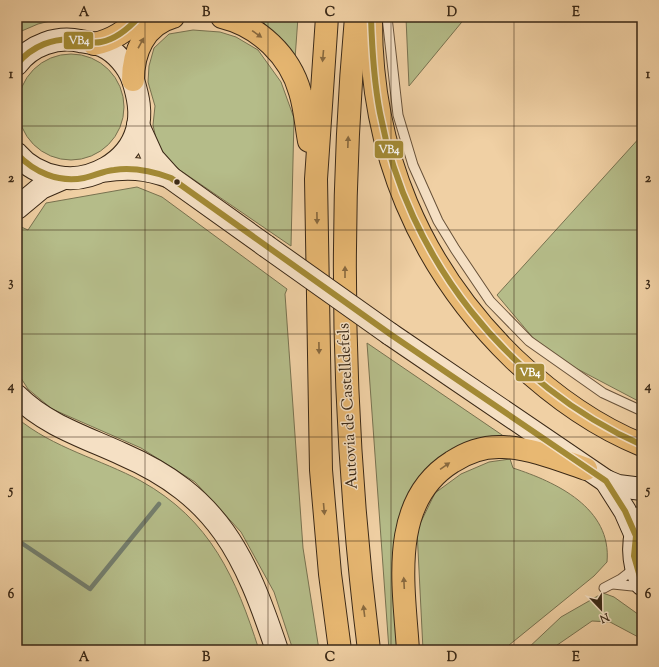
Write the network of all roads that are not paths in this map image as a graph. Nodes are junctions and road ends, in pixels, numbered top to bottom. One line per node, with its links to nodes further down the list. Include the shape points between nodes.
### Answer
1 (139, 17): 8 (highway, via 119,35)
2 (173, 17): 10 (highway, one-way to 2, via 133,63 142,40 158,23)
3 (222, 17): 16 (highway, one-way to 16, via 256,32 272,45 287,63 300,91)
4 (327, 17): 16 (highway, Autovia de Castelldefels, one-way to 16)
5 (356, 17): 29 (highway, Autovia de Castelldefels, one-way to 5, via 350,466 345,338 345,213 350,78)
6 (371, 17): 20 (highway, via 373,72 383,132 405,202 436,265 497,343 529,374 584,414)
7 (387, 17): 19 (lane, via 398,115 413,165 438,221 455,249 490,301 529,341 603,393)
8 (94, 44): 9 (main road, via 77,40 58,40 40,45); 10 (main road, via 104,46 122,61)
9 (21, 56)
10 (133, 80): 11 (main road, via 139,105)
11 (138, 125): 13 (main road, via 128,148); 15 (main road, via 153,158)
12 (17, 154): 14 (main road, via 26,164 40,172)
13 (102, 171): 14 (main road, via 83,178); 15 (main road, via 138,168 152,170)
14 (64, 178): 17 (main road, via 41,188)
15 (171, 178): 21 (main road, bridge)
16 (316, 179): 28 (highway, Autovia de Castelldefels, one-way to 28, via 321,470)
17 (17, 208)
18 (17, 396): 27 (main road, via 42,417 156,470 174,482 204,509 229,538 248,572)
19 (642, 411)
20 (642, 445)
21 (586, 469): 22 (main road); 30 (highway, one-way to 21, via 403,566 407,528 419,494 437,472 459,457 476,450 503,447 526,451)
22 (606, 481): 23 (main road, via 618,486); 24 (main road, via 625,511)
23 (642, 489)
24 (639, 526): 25 (main road, via 634,544)
25 (639, 575): 26 (lane, via 628,575 609,586)
26 (642, 587)
27 (277, 650)
28 (340, 650)
29 (369, 650)
30 (408, 650)

